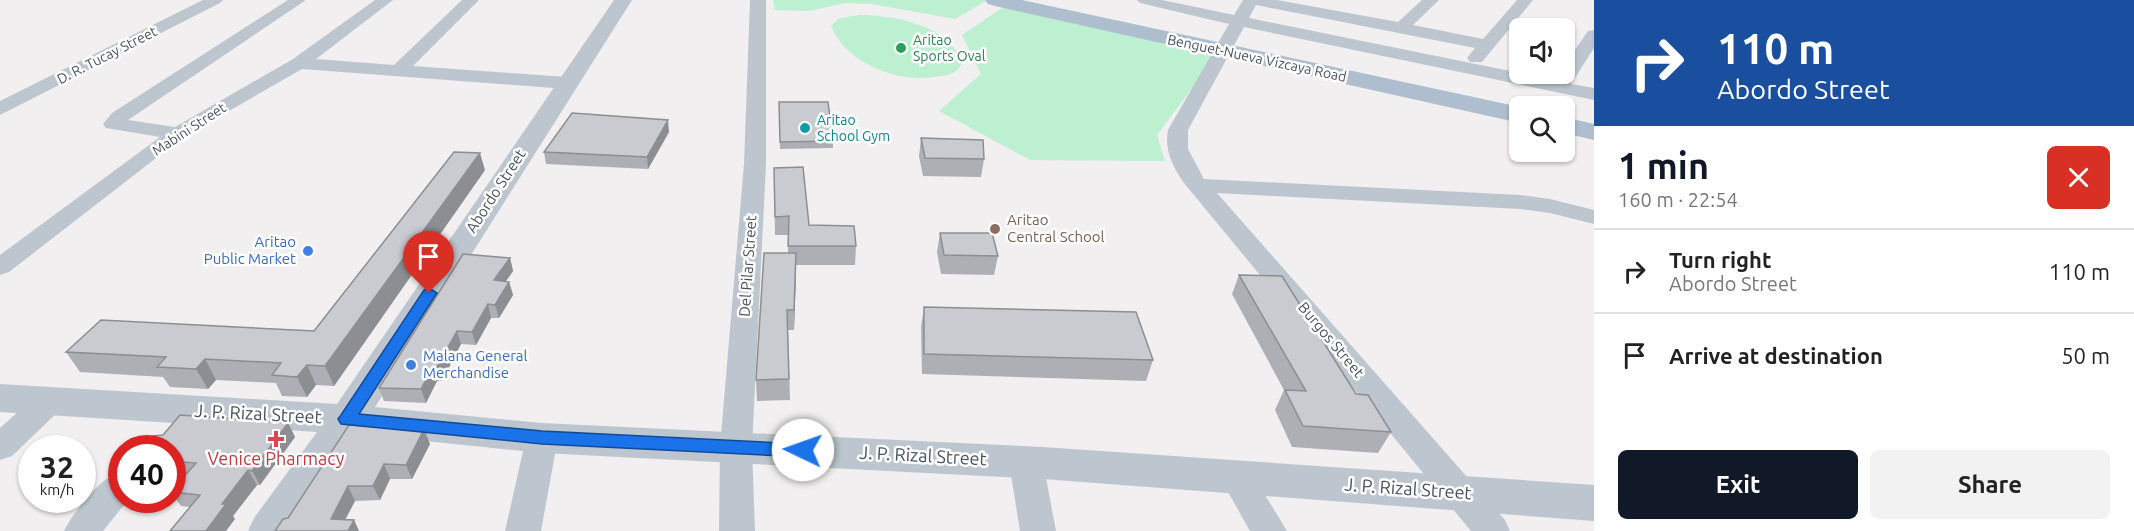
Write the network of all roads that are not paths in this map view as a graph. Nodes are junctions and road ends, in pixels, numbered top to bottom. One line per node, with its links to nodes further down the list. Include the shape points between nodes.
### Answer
1 (215, 0): 23 (street, D. R. Tucay Street)
2 (298, 0): 27 (street, via 113,122 116,126)
3 (385, 0): 17 (street, Mabini Street)
4 (471, 0): 19 (street)
5 (623, 0): 20 (street, Abordo Street)
6 (758, 0): 36 (street, Del Pilar Street, via 755,164)
7 (995, 0): 16 (main road, Benguet-Nueva Vizcaya Road)
8 (1145, 0): 12 (street)
9 (1252, 0): 12 (street); 13 (street)
10 (1431, 0): 13 (street)
11 (1525, 0): 15 (street)
12 (1238, 20): 16 (street); 18 (street)
13 (1401, 28): 15 (street)
14 (1594, 35): 21 (street)
15 (1487, 45): 18 (street)
16 (1224, 50): 24 (main road, Benguet-Nueva Vizcaya Road); 28 (street, Burgos Street, via 1176,139 1177,151)
17 (299, 63): 19 (street); 27 (street, Mabini Street)
18 (1469, 68): 21 (street)
19 (398, 71): 20 (street)
20 (567, 83): 33 (street, Abordo Street)
21 (1559, 87): 22 (street)
22 (1594, 94)
23 (0, 109)
24 (1509, 113)
25 (1575, 128): 26 (main road)
26 (1594, 132)
27 (179, 134): 30 (street, Mabini Street)
28 (1198, 185): 29 (street, via 1520,202); 39 (street, Burgos Street)
29 (1594, 217)
30 (0, 267)
31 (0, 398): 32 (street, J. P. Rizal Street)
32 (50, 401): 33 (street, J. P. Rizal Street, via 176,422); 35 (street)
33 (347, 419): 34 (street, J. P. Rizal Street); 43 (street, Abordo Street)
34 (542, 438): 36 (street, J. P. Rizal Street); 44 (street)
35 (0, 447)
36 (736, 447): 37 (street, J. P. Rizal Street); 45 (street, Del Pilar Street)
37 (1026, 462): 38 (street, J. P. Rizal Street); 46 (street)
38 (1236, 476): 39 (street, J. P. Rizal Street); 47 (street)
39 (1461, 494): 41 (street, J. P. Rizal Street); 48 (street, Burgos Street)
40 (108, 500): 42 (street)
41 (1594, 502)
42 (82, 531)
43 (270, 531)
44 (523, 531)
45 (737, 531)
46 (1038, 531)
47 (1269, 531)
48 (1492, 531)

